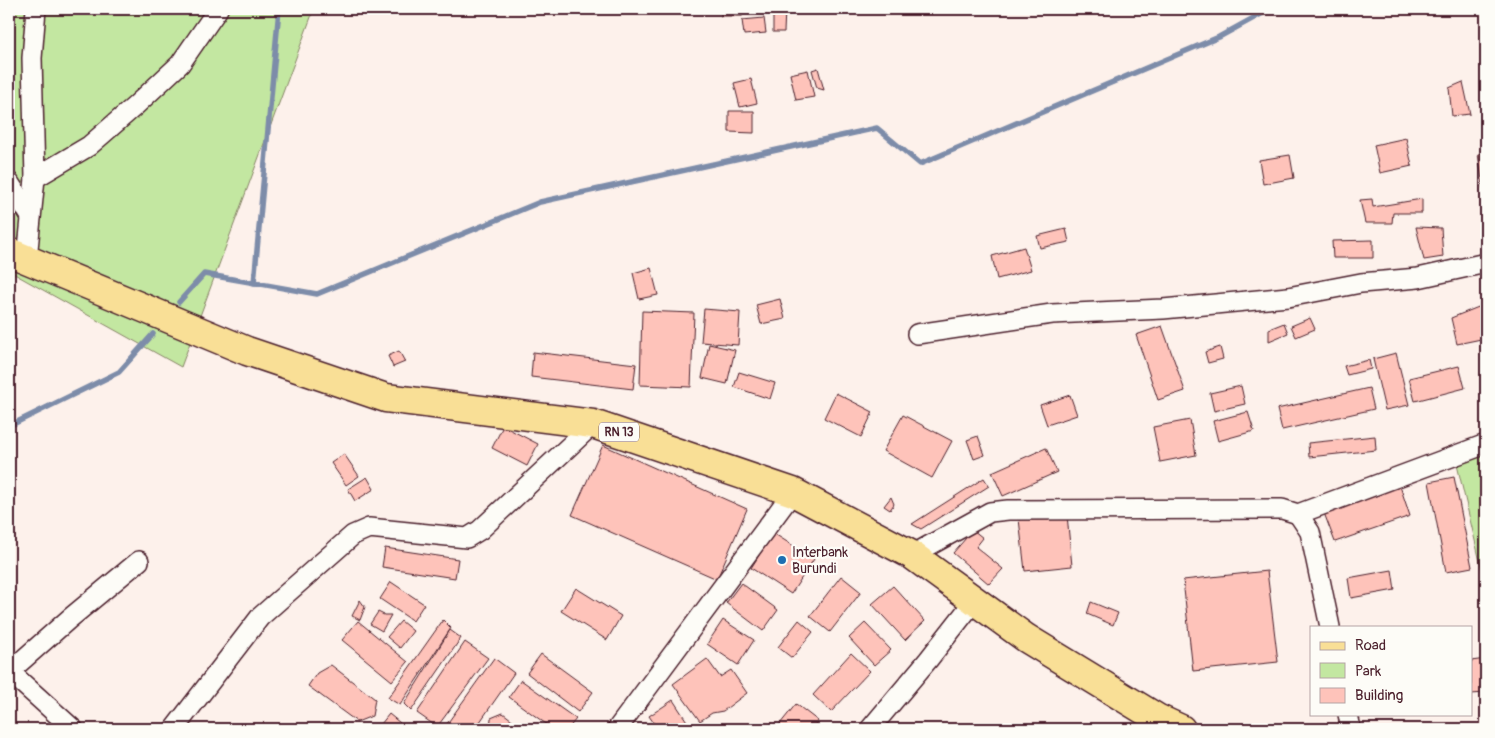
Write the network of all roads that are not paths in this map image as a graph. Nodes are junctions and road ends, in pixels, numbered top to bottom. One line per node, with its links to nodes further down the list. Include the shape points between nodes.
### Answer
1 (36, 9): 3 (street, via 32,58)
2 (218, 9): 3 (street, via 180,64 135,106 89,146)
3 (35, 178): 5 (street)
4 (9, 182): 5 (street)
5 (31, 217): 6 (street)
6 (18, 255): 9 (main road, RN 13, via 247,351 386,398)
7 (1486, 262): 8 (street, via 1418,278 1361,283 1288,296 1052,314)
8 (918, 334)
9 (593, 424): 11 (main road, RN 13); 20 (street, via 480,530 467,538 369,528 353,535 260,617)
10 (1486, 444): 12 (street)
11 (793, 492): 13 (main road, RN 13); 21 (street)
12 (1298, 514): 13 (street, via 1282,509 1008,510 990,512); 16 (street, via 1310,532)
13 (912, 555): 15 (main road, RN 13)
14 (139, 561): 17 (street)
15 (975, 600): 22 (street); 23 (main road, RN 13, via 1026,638 1157,718)
16 (1330, 626)
17 (9, 672): 19 (street)
18 (1348, 716): 24 (street)
19 (73, 729)
20 (174, 729)
21 (616, 729)
22 (870, 729)
23 (1181, 729)
24 (1351, 729)

